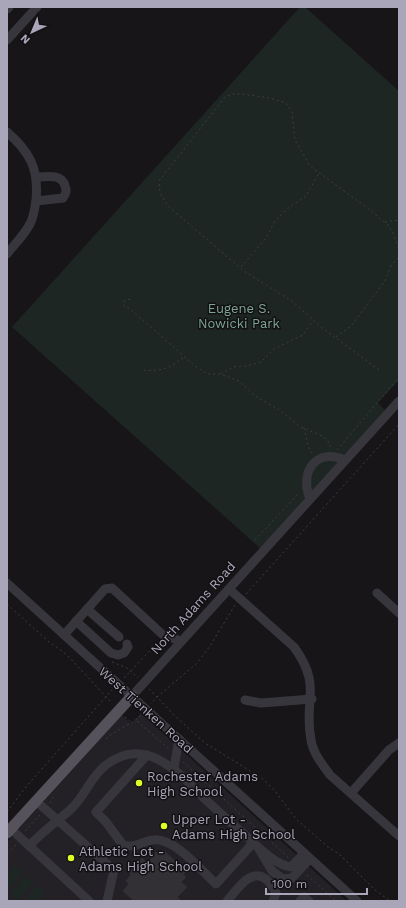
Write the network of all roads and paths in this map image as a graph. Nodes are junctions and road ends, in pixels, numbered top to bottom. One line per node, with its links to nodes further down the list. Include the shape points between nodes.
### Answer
1 (37, 7): 2 (street)
2 (7, 40)
3 (7, 132): 5 (street, via 32,160)
4 (320, 172): 8 (path); 12 (path, via 306,196 275,221 266,238); 12 (path, via 310,166 295,140 292,112 282,101 232,94 225,97 213,111 161,177 158,186 168,206)
5 (37, 176): 6 (street); 6 (street, via 58,178 65,183 66,191 63,198)
6 (36, 201): 10 (street, via 30,223)
7 (399, 220): 8 (path)
8 (384, 222): 9 (path, via 393,233)
9 (399, 250)
10 (7, 254)
11 (399, 257): 15 (path, via 351,326)
12 (240, 267): 14 (path, via 255,280 292,301)
13 (130, 299): 16 (path, via 124,301 124,306 130,308)
14 (314, 321): 15 (path); 19 (path, via 303,335 274,349 261,362 233,367)
15 (336, 338): 18 (path)
16 (185, 358): 17 (path, via 152,372); 19 (path, via 203,372)
17 (144, 370)
18 (379, 370)
19 (220, 374): 22 (path, via 239,381 255,396)
20 (399, 401): 25 (street, North Adams Road)
21 (399, 424): 30 (path)
22 (304, 428): 23 (path, via 328,441 332,448); 24 (path, via 310,450)
23 (332, 456): 24 (street); 25 (street)
24 (319, 459): 26 (street, via 309,469 306,478)
25 (345, 460): 26 (street, North Adams Road)
26 (310, 499): 28 (street, North Adams Road)
27 (7, 583): 35 (street, West Tienken Road)
28 (229, 589): 30 (street); 38 (street, North Adams Road)
29 (378, 593): 33 (street)
30 (240, 599): 44 (path, via 197,663); 46 (street, via 298,653 308,670)
31 (7, 604): 45 (path, via 67,656)
32 (87, 609): 34 (street); 36 (street, via 105,589 112,588); 37 (street)
33 (399, 613)
34 (76, 621): 35 (street); 39 (street, via 111,653 118,656 124,653)
35 (64, 635): 43 (street, West Tienken Road)
36 (163, 635): 38 (street); 40 (street); 41 (path)
37 (119, 636)
38 (181, 641): 40 (street, North Adams Road)
39 (128, 644)
40 (169, 654): 43 (street, North Adams Road)
41 (126, 676)
42 (110, 693): 45 (path)
43 (132, 696): 51 (street, West Tienken Road); 59 (main road, North Adams Road)
44 (157, 697): 48 (path); 81 (path, via 205,743 263,779 296,818)
45 (105, 698): 61 (path)
46 (312, 698): 47 (street, via 261,703); 58 (street, via 310,727 314,751 330,775)
47 (245, 700)
48 (152, 702)
49 (139, 717): 50 (path)
50 (136, 720): 52 (path); 55 (path)
51 (179, 739): 55 (street); 71 (street, West Tienken Road)
52 (103, 741)
53 (399, 744): 58 (street, via 390,750)
54 (147, 755): 56 (street); 63 (street, via 128,755 108,763 94,777 71,809); 68 (street, via 96,812 123,845 131,846 157,839 169,842 216,884)
55 (176, 755): 56 (street); 72 (path)
56 (174, 768): 68 (street)
57 (57, 792): 60 (path)
58 (351, 793): 66 (street)
59 (36, 801): 63 (street); 64 (main road, North Adams Road)
60 (49, 806)
61 (7, 812)
62 (42, 813): 65 (path)
63 (57, 819): 69 (street); 74 (street, via 114,870)
64 (9, 831): 69 (street)
65 (24, 832)
66 (399, 836)
67 (18, 843): 70 (path)
68 (256, 845): 72 (street, via 272,871 283,878 292,878)
69 (29, 846): 73 (street)
70 (7, 853)
71 (307, 856): 72 (street); 80 (street, West Tienken Road)
72 (298, 866): 79 (path)
73 (89, 901)
74 (107, 901)
75 (227, 901): 76 (street, via 248,878 254,875 262,876 274,886 276,893)
76 (273, 901)
77 (300, 901): 78 (street, via 304,897)
78 (309, 901)
79 (336, 901)
80 (357, 901)
81 (390, 901)

